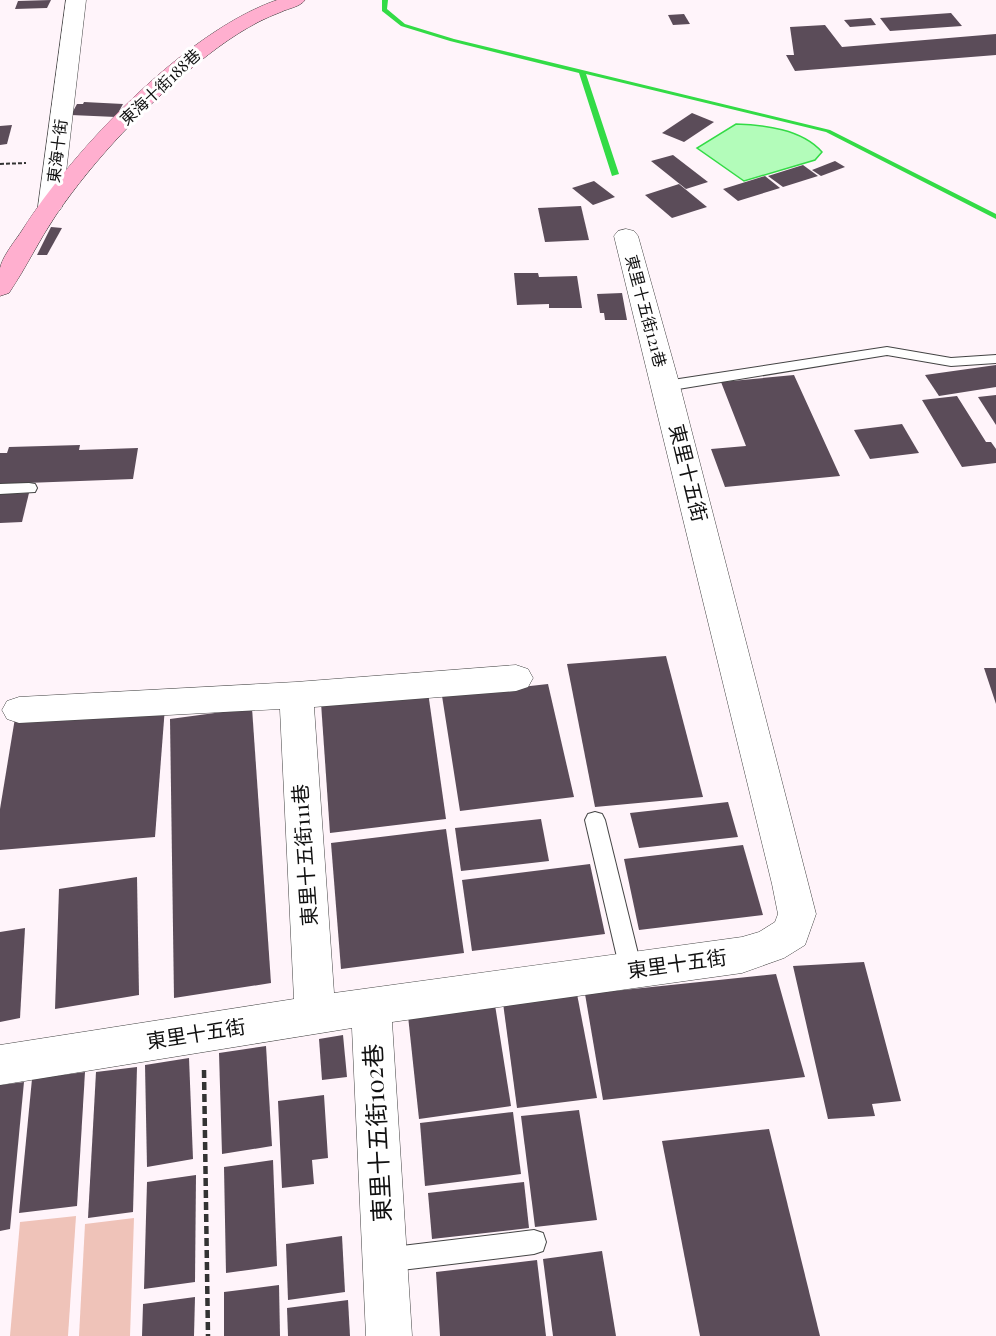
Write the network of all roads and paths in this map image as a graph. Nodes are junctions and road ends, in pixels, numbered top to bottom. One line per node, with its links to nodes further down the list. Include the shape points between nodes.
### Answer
1 (76, 0): 3 (street, 東海十街)
2 (295, 0): 3 (street, 東海十街188巷, via 258,13 216,37 183,63 108,137)
3 (50, 207): 5 (street, 東海十街)
4 (626, 236): 7 (street, 東里十五街121巷)
5 (0, 288)
6 (996, 359): 7 (lane, via 951,362 887,351)
7 (666, 386): 14 (street, 東里十五街, via 797,914 791,933 742,956)
8 (29, 488): 9 (lane)
9 (0, 489)
10 (516, 678): 11 (street)
11 (296, 695): 12 (street); 16 (street, 東里十五街111巷)
12 (19, 710)
13 (595, 820): 14 (lane)
14 (631, 970): 15 (street, 東里十五街)
15 (371, 1006): 16 (street, 東里十五街); 20 (street, 東里十五街102巷)
16 (315, 1014): 17 (street, 東里十五街)
17 (203, 1032): 18 (street, 東里十五街); 21 (path)
18 (0, 1065)
19 (534, 1242): 20 (lane)
20 (385, 1260): 22 (street, 東里十五街102巷)
21 (208, 1336)
22 (389, 1336)

